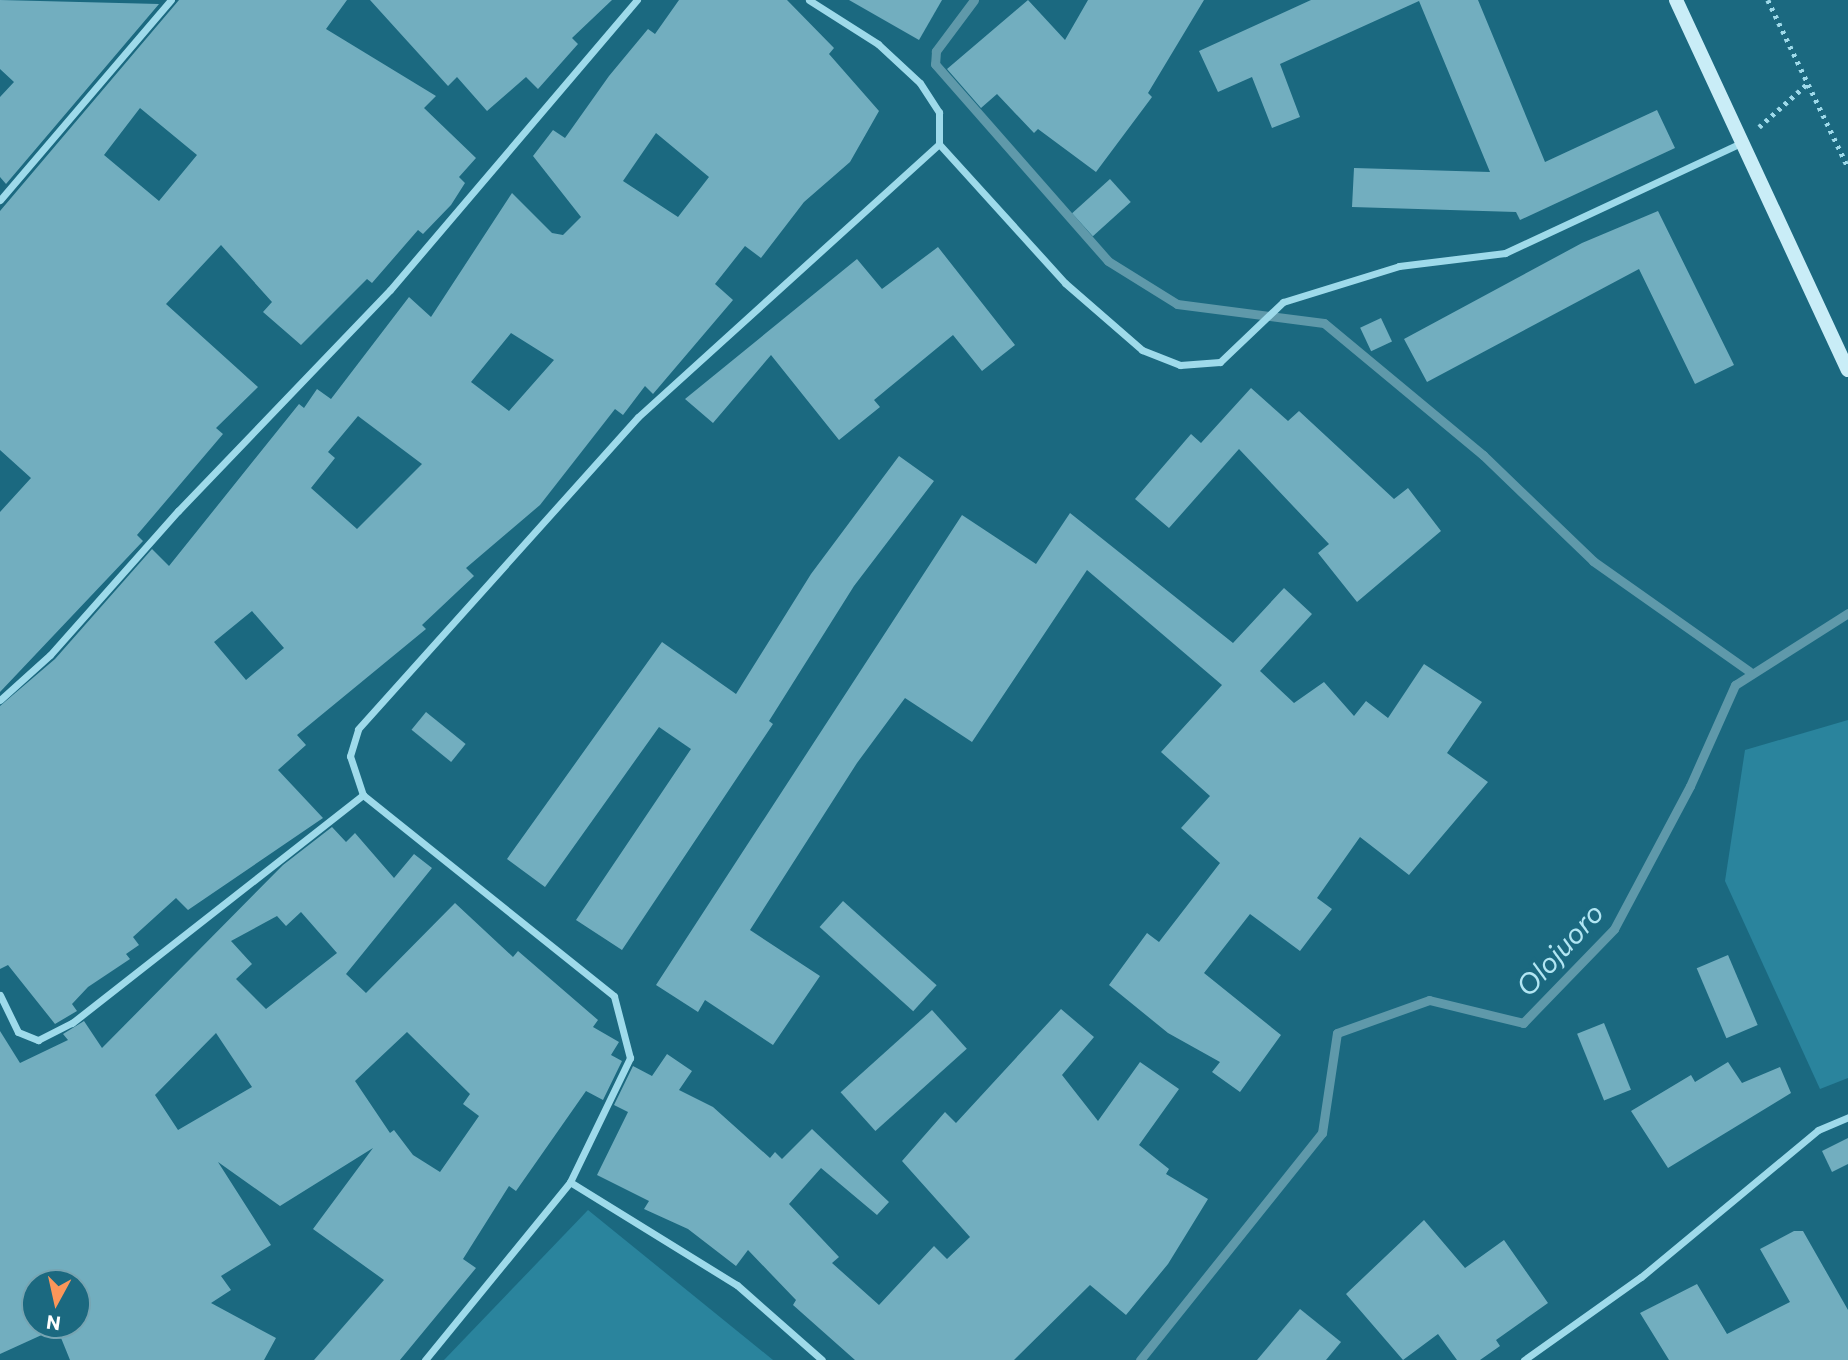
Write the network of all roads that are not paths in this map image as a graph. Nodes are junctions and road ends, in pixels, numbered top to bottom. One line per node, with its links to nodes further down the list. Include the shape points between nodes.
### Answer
1 (170, 0): 7 (street)
2 (637, 0): 9 (street, via 390,289 50,655)
3 (809, 0): 6 (street, via 878,44 920,83 939,112)
4 (1676, 0): 5 (street)
5 (1741, 143): 6 (street, via 1505,253 1399,266 1283,302 1220,362 1180,365 1142,350 1065,283); 8 (street)
6 (939, 144): 10 (street, via 638,417 370,713 350,756)
7 (0, 200)
8 (1848, 370)
9 (0, 700)
10 (363, 795): 11 (street, via 72,1023 38,1041 18,1032); 13 (street, via 614,996 630,1058)
11 (0, 995)
12 (1848, 1117): 16 (street, via 1818,1130 1651,1269)
13 (570, 1182): 14 (street); 15 (street, via 737,1285)
14 (425, 1360)
15 (822, 1360)
16 (1524, 1360)

